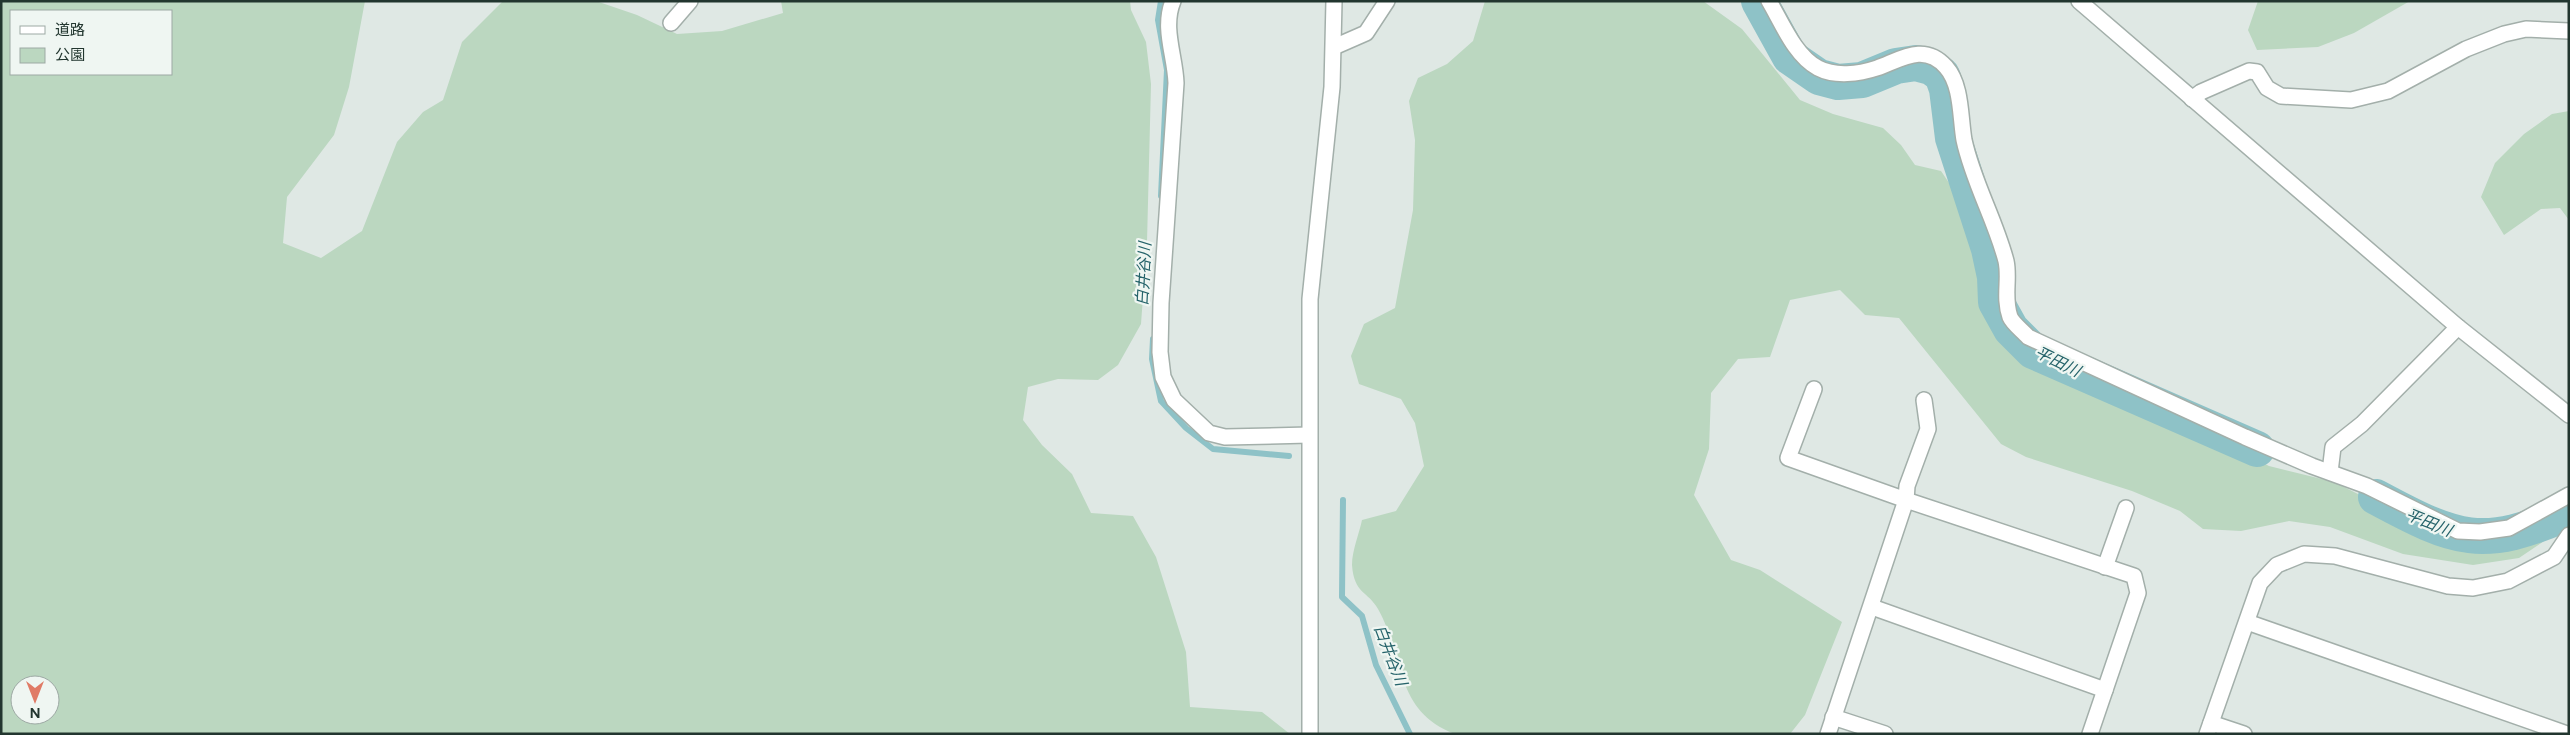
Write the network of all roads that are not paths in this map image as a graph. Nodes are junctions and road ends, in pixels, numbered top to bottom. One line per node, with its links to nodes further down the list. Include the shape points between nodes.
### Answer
1 (690, 1): 7 (street)
2 (1173, 1): 15 (street, via 1168,24 1176,83 1162,303 1160,352 1163,377 1174,400 1209,433 1225,437)
3 (1334, 1): 9 (street)
4 (1387, 1): 9 (street, via 1366,33)
5 (1770, 1): 16 (street, via 1796,48 1816,68 1833,74 1854,73 1877,68 1899,57 1919,54 1946,67 1956,84 1964,140 1978,189 1993,221 2006,264 2005,296 2011,320 2028,337 2245,437)
6 (2079, 1): 10 (street)
7 (671, 22)
8 (2569, 30): 10 (street, via 2526,29 2504,34 2466,48 2371,97 2351,100 2281,96 2267,88 2257,72 2250,71)
9 (1334, 47): 15 (street, via 1325,168 1310,299)
10 (2192, 99): 11 (street)
11 (2458, 326): 14 (street); 16 (street, via 2362,424 2333,447)
12 (1814, 390): 18 (street, via 1788,458)
13 (1924, 400): 18 (street, via 1928,429 1906,486)
14 (2569, 415)
15 (1309, 435): 28 (street)
16 (2330, 472): 17 (street, via 2367,486 2458,531 2509,528)
17 (2569, 494)
18 (1906, 500): 21 (street); 22 (street)
19 (2126, 508): 21 (street)
20 (2569, 535): 23 (street, via 2554,557 2508,581 2473,588 2448,586 2335,556 2304,554 2277,565 2260,583)
21 (2105, 566): 24 (street, via 2134,576 2138,593)
22 (1872, 607): 24 (street); 25 (street)
23 (2247, 622): 26 (street); 27 (street)
24 (2105, 690): 31 (street)
25 (1833, 717): 29 (street); 30 (street)
26 (2209, 728): 32 (street)
27 (2534, 728): 33 (street)
28 (1310, 734)
29 (1828, 734)
30 (1885, 734)
31 (2090, 734)
32 (2244, 734)
33 (2567, 734)

